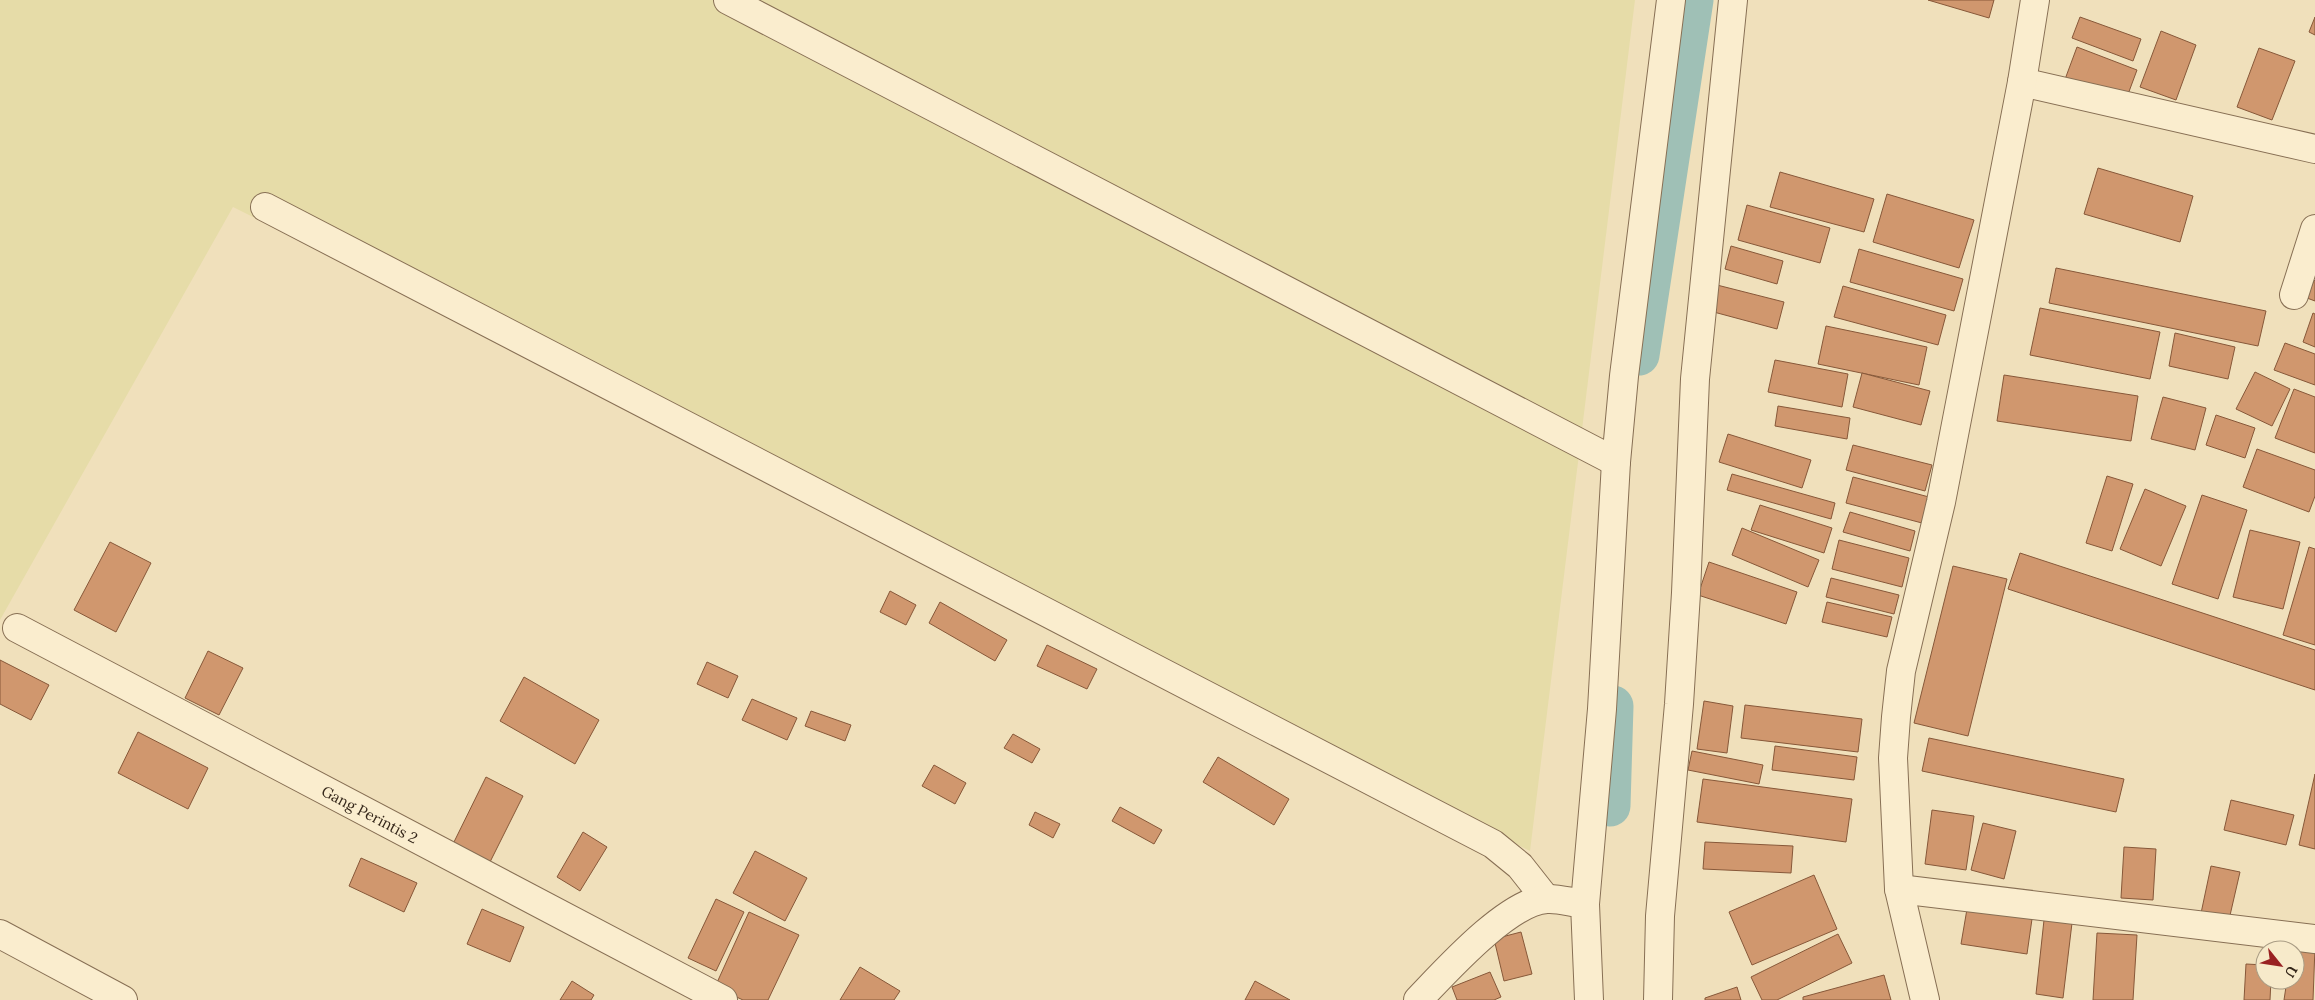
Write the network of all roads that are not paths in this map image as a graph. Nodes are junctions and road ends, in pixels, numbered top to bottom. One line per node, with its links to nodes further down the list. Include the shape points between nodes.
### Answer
1 (728, 0): 10 (street)
2 (1671, 0): 10 (street)
3 (1733, 0): 21 (street, via 1695,379 1686,602 1660,916)
4 (2035, 0): 5 (street)
5 (2022, 82): 6 (street); 12 (street, via 1941,502 1901,671 1893,758)
6 (2315, 149)
7 (265, 206): 13 (street, via 1493,844 1520,866)
8 (2315, 229): 9 (street)
9 (2294, 295)
10 (1616, 462): 14 (street, via 1602,709)
11 (17, 628): 18 (street, Gang Perintis 2)
12 (1899, 889): 16 (street); 22 (street)
13 (1546, 899): 14 (street); 19 (street, via 1523,905 1507,916 1465,952)
14 (1585, 904): 20 (street)
15 (0, 934): 17 (street)
16 (2315, 939)
17 (123, 1000)
18 (723, 1000)
19 (1418, 1000)
20 (1589, 1000)
21 (1658, 1000)
22 (1925, 1000)

